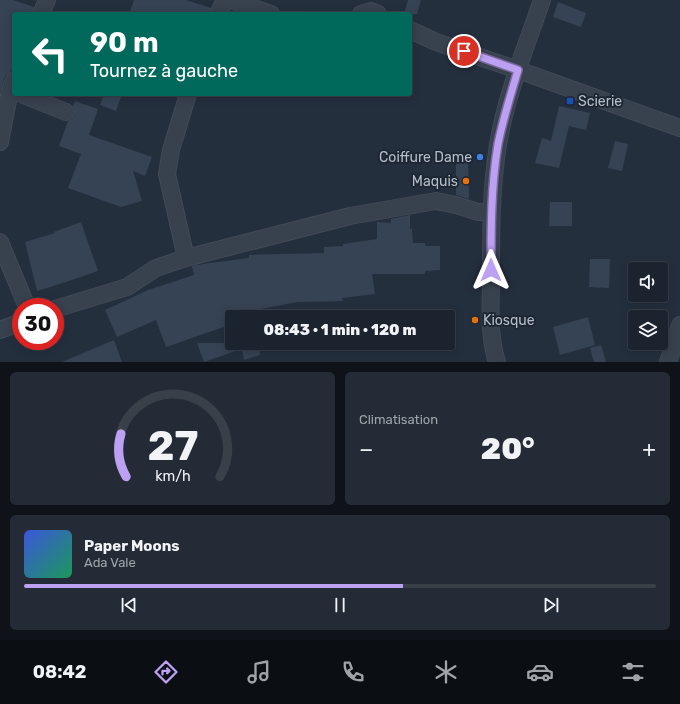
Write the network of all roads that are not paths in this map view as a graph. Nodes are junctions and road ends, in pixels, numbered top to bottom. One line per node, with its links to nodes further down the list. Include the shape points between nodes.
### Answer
1 (46, 0): 5 (street)
2 (225, 0): 6 (street)
3 (231, 0): 7 (street)
4 (542, 0): 9 (street)
5 (42, 12)
6 (219, 12)
7 (265, 12)
8 (412, 31): 9 (street, via 436,42)
9 (518, 70): 14 (street); 16 (street, via 498,144)
10 (12, 88): 15 (street)
11 (30, 96): 13 (street)
12 (187, 96): 18 (street, via 171,150 167,174)
13 (66, 112)
14 (680, 128)
15 (0, 142)
16 (491, 212): 18 (street, via 478,212 436,201 350,216); 24 (street, via 491,328)
17 (0, 242): 19 (street)
18 (186, 258): 20 (street, via 156,268 127,287)
19 (23, 298)
20 (64, 306)
21 (12, 325): 23 (street)
22 (680, 325): 25 (street)
23 (0, 330)
24 (497, 362)
25 (668, 362)

